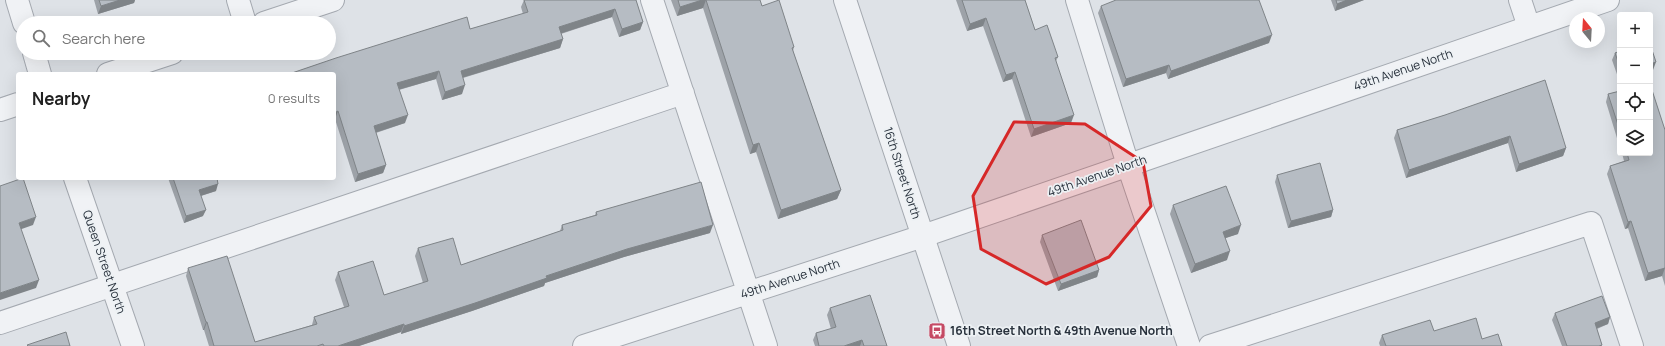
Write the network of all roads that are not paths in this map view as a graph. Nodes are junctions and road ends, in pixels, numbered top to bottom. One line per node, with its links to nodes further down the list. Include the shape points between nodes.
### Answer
1 (17, 0): 9 (street)
2 (238, 0): 10 (street)
3 (333, 0): 11 (street)
4 (652, 0): 17 (street)
5 (845, 0): 22 (street, 16th Street North)
6 (1077, 0): 20 (street)
7 (1520, 0): 12 (street)
8 (1608, 0): 12 (street, 49th Avenue North)
9 (22, 16)
10 (243, 16)
11 (285, 16)
12 (1529, 27): 20 (street, 49th Avenue North)
13 (36, 60): 15 (street)
14 (151, 60): 16 (street)
15 (39, 72)
16 (114, 72)
17 (683, 93): 23 (street); 24 (street)
18 (16, 105): 19 (street)
19 (0, 110)
20 (1128, 165): 22 (street, 49th Avenue North); 30 (street)
21 (76, 180): 23 (street, Queen Street North)
22 (923, 236): 24 (street, 49th Avenue North); 29 (street, 16th Street North)
23 (112, 286): 25 (street); 26 (street, Queen Street North)
24 (749, 293): 27 (street, 49th Avenue North); 28 (street)
25 (0, 323)
26 (133, 346)
27 (584, 346)
28 (766, 346)
29 (959, 346)
30 (1189, 346)
31 (1210, 346): 32 (street, via 1591,223)
32 (1632, 346)

